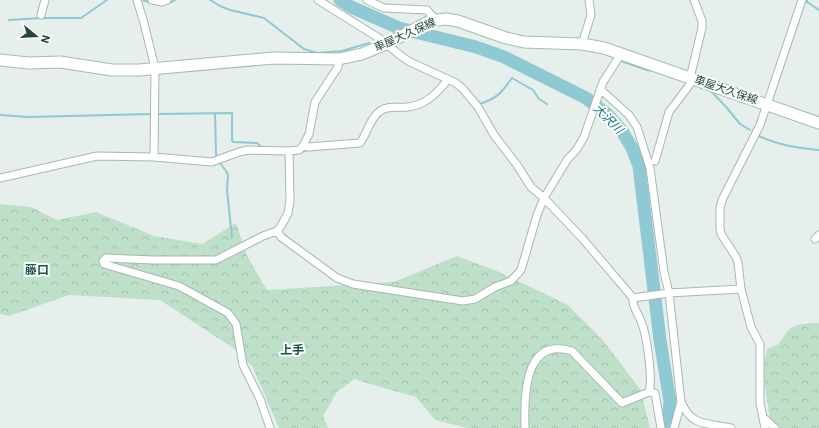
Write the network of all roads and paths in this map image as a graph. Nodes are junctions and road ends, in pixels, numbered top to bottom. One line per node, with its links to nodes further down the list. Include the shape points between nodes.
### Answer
1 (45, 0): 10 (street)
2 (137, 0): 17 (street)
3 (152, 0): 4 (street)
4 (167, 0)
5 (318, 0): 12 (street)
6 (367, 0): 11 (street, via 384,8 427,10)
7 (589, 0): 13 (street, via 591,14)
8 (694, 0): 19 (street, via 702,28)
9 (802, 0): 21 (street)
10 (41, 16)
11 (433, 20): 12 (main road, 車屋大久保線); 13 (main road, 車屋大久保線, via 458,20 524,42)
12 (389, 42): 15 (main road, 車屋大久保線, via 362,54); 18 (street, via 400,56)
13 (582, 44): 14 (main road, 車屋大久保線)
14 (621, 54): 19 (main road, 車屋大久保線); 20 (street)
15 (339, 59): 17 (main road, 車屋大久保線, via 274,58); 23 (street, via 338,67 315,102)
16 (0, 60): 17 (main road, 車屋大久保線, via 29,63 60,62 112,70)
17 (155, 68): 25 (street)
18 (448, 79): 23 (street, via 440,91 417,106 380,111 360,143 308,148); 28 (street, via 463,89 478,106 494,135 531,187)
19 (692, 79): 21 (main road, 車屋大久保線); 26 (street, via 669,112)
20 (599, 91): 28 (street, via 591,119 578,149 567,160); 31 (street, via 629,115 637,127 648,161)
21 (768, 105): 22 (main road, 車屋大久保線); 30 (street, via 720,207 721,234 738,263)
22 (819, 123)
23 (304, 146): 24 (street, via 299,150)
24 (289, 151): 25 (street, via 248,150 212,162); 29 (street, via 290,201 288,213)
25 (154, 157): 27 (street, via 96,156)
26 (655, 161)
27 (0, 178)
28 (544, 198): 29 (street, via 518,275 511,281 463,301 353,284 337,278 281,237); 32 (street)
29 (277, 231): 36 (street, via 216,260 106,258 103,261 104,264 179,286 228,313 236,324 243,366 260,399)
30 (741, 289): 31 (street); 35 (street, via 751,327 760,344 760,403)
31 (667, 294): 32 (street); 34 (street)
32 (637, 297): 33 (street, via 633,304 644,332 651,378)
33 (649, 392): 37 (street, via 622,403 572,351 563,348 546,350 538,356 532,368 526,396); 38 (street, via 655,393)
34 (681, 402): 39 (street); 40 (street, via 690,419 705,426)
35 (763, 417): 41 (street); 42 (street)
36 (270, 428)
37 (526, 428)
38 (661, 428)
39 (674, 428)
40 (731, 428)
41 (765, 428)
42 (775, 428)

